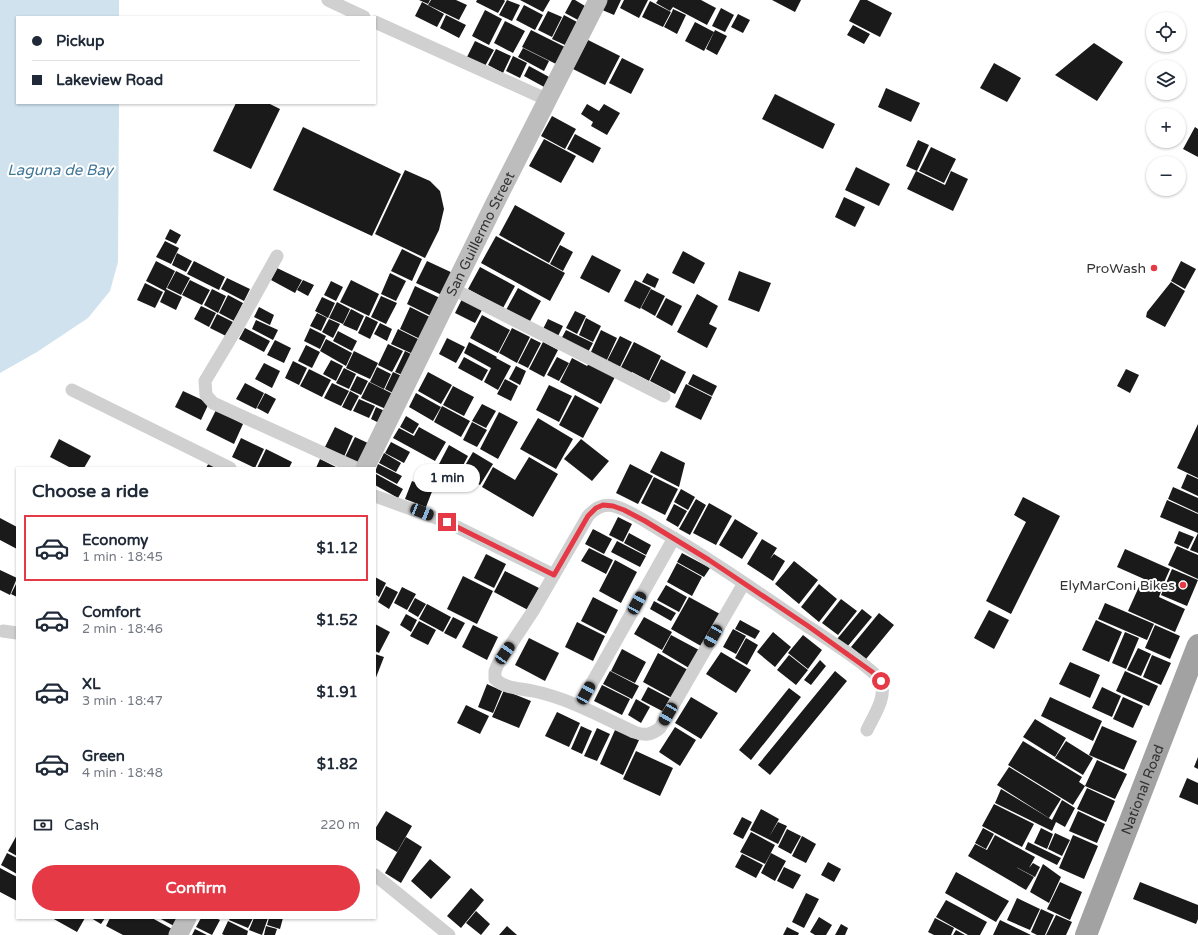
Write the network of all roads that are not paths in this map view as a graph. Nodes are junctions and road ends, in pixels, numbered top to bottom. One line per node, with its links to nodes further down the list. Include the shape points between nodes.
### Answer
1 (328, 0): 3 (street)
2 (598, 0): 5 (main road, San Guillermo Street)
3 (362, 16)
4 (376, 22): 5 (street)
5 (548, 100): 7 (main road, San Guillermo Street)
6 (277, 256): 11 (street, via 206,381 206,395 213,403)
7 (452, 289): 9 (street); 12 (main road, San Guillermo Street)
8 (72, 390): 10 (street)
9 (664, 396)
10 (228, 467)
11 (354, 467)
12 (365, 467)
13 (376, 496): 15 (street, via 447,522)
14 (674, 538): 15 (street, via 624,510 603,505 588,516); 16 (street); 20 (street)
15 (554, 575): 20 (street, via 498,664 495,679 509,687 546,694)
16 (744, 583): 20 (street, via 660,728 655,732 641,735); 21 (street, via 846,652 881,681 882,695)
17 (3, 631): 18 (street)
18 (16, 634)
19 (1198, 645): 26 (highway, National Road)
20 (579, 706)
21 (867, 730)
22 (376, 877): 25 (street)
23 (186, 919): 24 (main road)
24 (178, 935)
25 (449, 935)
26 (1086, 935)

